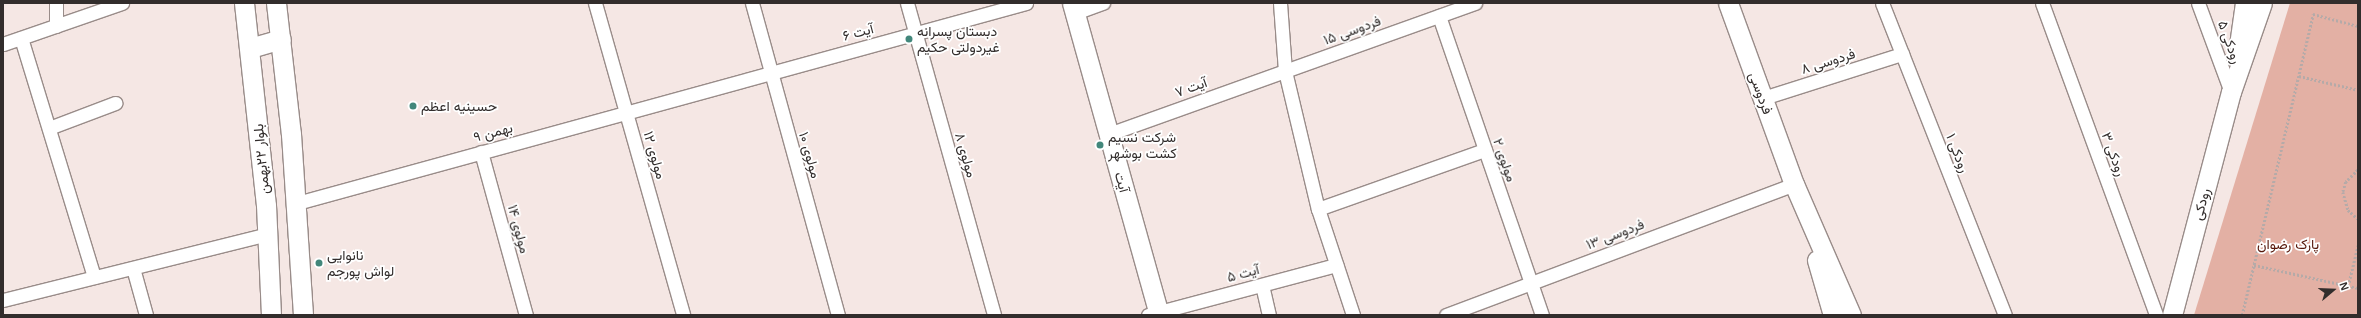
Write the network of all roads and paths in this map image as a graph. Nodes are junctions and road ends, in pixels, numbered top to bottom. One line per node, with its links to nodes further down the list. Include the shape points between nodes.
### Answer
1 (56, 3): 20 (street)
2 (122, 3): 20 (street)
3 (244, 3): 26 (main road, بلوار ۲۲بهمن)
4 (276, 3): 24 (main road)
5 (596, 3): 36 (street, مولوی ۱۲)
6 (752, 3): 29 (street, مولوی ۱۰)
7 (907, 3): 22 (street, مولوی ۸)
8 (1026, 3): 22 (street, آیت ۶)
9 (1103, 3): 18 (street)
10 (1280, 3): 28 (street)
11 (1475, 3): 19 (street, فردوسی ۱۵)
12 (1728, 3): 34 (main road, فردوسی)
13 (1882, 3): 27 (street, رودکی ۱)
14 (2042, 3): 74 (street, رودکی ۳)
15 (2198, 3): 33 (street, رودکی ۵)
16 (2245, 3): 33 (main road, رودکی)
17 (2262, 3): 33 (main road, رودکی)
18 (1074, 8): 38 (main road, آیت)
19 (1439, 16): 28 (street, فردوسی ۱۵); 39 (street, مولوی ۲)
20 (56, 26): 23 (street)
21 (2358, 26): 30 (path, via 2314,14)
22 (915, 33): 29 (street, آیت ۶); 66 (street, مولوی ۸)
23 (22, 38): 25 (street); 37 (street)
24 (281, 39): 26 (main road); 43 (main road)
25 (3, 44)
26 (250, 48): 46 (main road, بلوار ۲۲بهمن)
27 (1902, 54): 34 (street, فردوسی ۸); 73 (street, رودکی ۱)
28 (1285, 71): 38 (street, آیت ۷); 44 (street)
29 (771, 73): 32 (street, آیت ۶); 65 (street, مولوی ۱۰)
30 (2299, 76): 31 (path); 49 (path)
31 (2358, 90)
32 (699, 92): 36 (street, بهمن ۹)
33 (2231, 92): 75 (main road, رودکی)
34 (1763, 98): 42 (main road, فردوسی)
35 (115, 103): 37 (street)
36 (626, 112): 40 (street, بهمن ۹); 64 (street, مولوی ۱۲)
37 (49, 128): 51 (street)
38 (1109, 134): 58 (main road, آیت)
39 (1485, 150): 44 (street); 53 (street, مولوی ۲)
40 (481, 152): 43 (street, بهمن ۹); 63 (street, مولوی ۱۴)
41 (2358, 170): 45 (path, via 2346,182 2344,192 2348,210)
42 (1794, 184): 53 (street, فردوسی ۱۳); 71 (main road, فردوسی); 72 (main road, فردوسی)
43 (297, 203): 52 (main road)
44 (1318, 209): 48 (street)
45 (2358, 219)
46 (267, 234): 50 (street); 60 (main road, بلوار ۲۲بهمن)
47 (2358, 245): 55 (path)
48 (1336, 265): 54 (street, آیت ۵); 68 (street)
49 (2254, 265): 55 (path); 76 (path)
50 (133, 268): 51 (street); 59 (street)
51 (94, 277): 57 (street)
52 (301, 279): 61 (main road); 62 (main road)
53 (1531, 283): 69 (street, فردوسی ۱۳); 70 (street, مولوی ۲)
54 (1262, 285): 58 (street, آیت ۵); 67 (street)
55 (2348, 286): 56 (path)
56 (2358, 288)
57 (3, 300)
58 (1155, 314)
59 (146, 315)
60 (271, 315)
61 (302, 315)
62 (314, 315)
63 (526, 315)
64 (683, 315)
65 (838, 315)
66 (994, 315)
67 (1269, 315)
68 (1353, 315)
69 (1446, 315)
70 (1542, 315)
71 (1833, 315)
72 (1851, 315)
73 (2005, 315)
74 (2156, 315)
75 (2172, 315)
76 (2242, 315)

